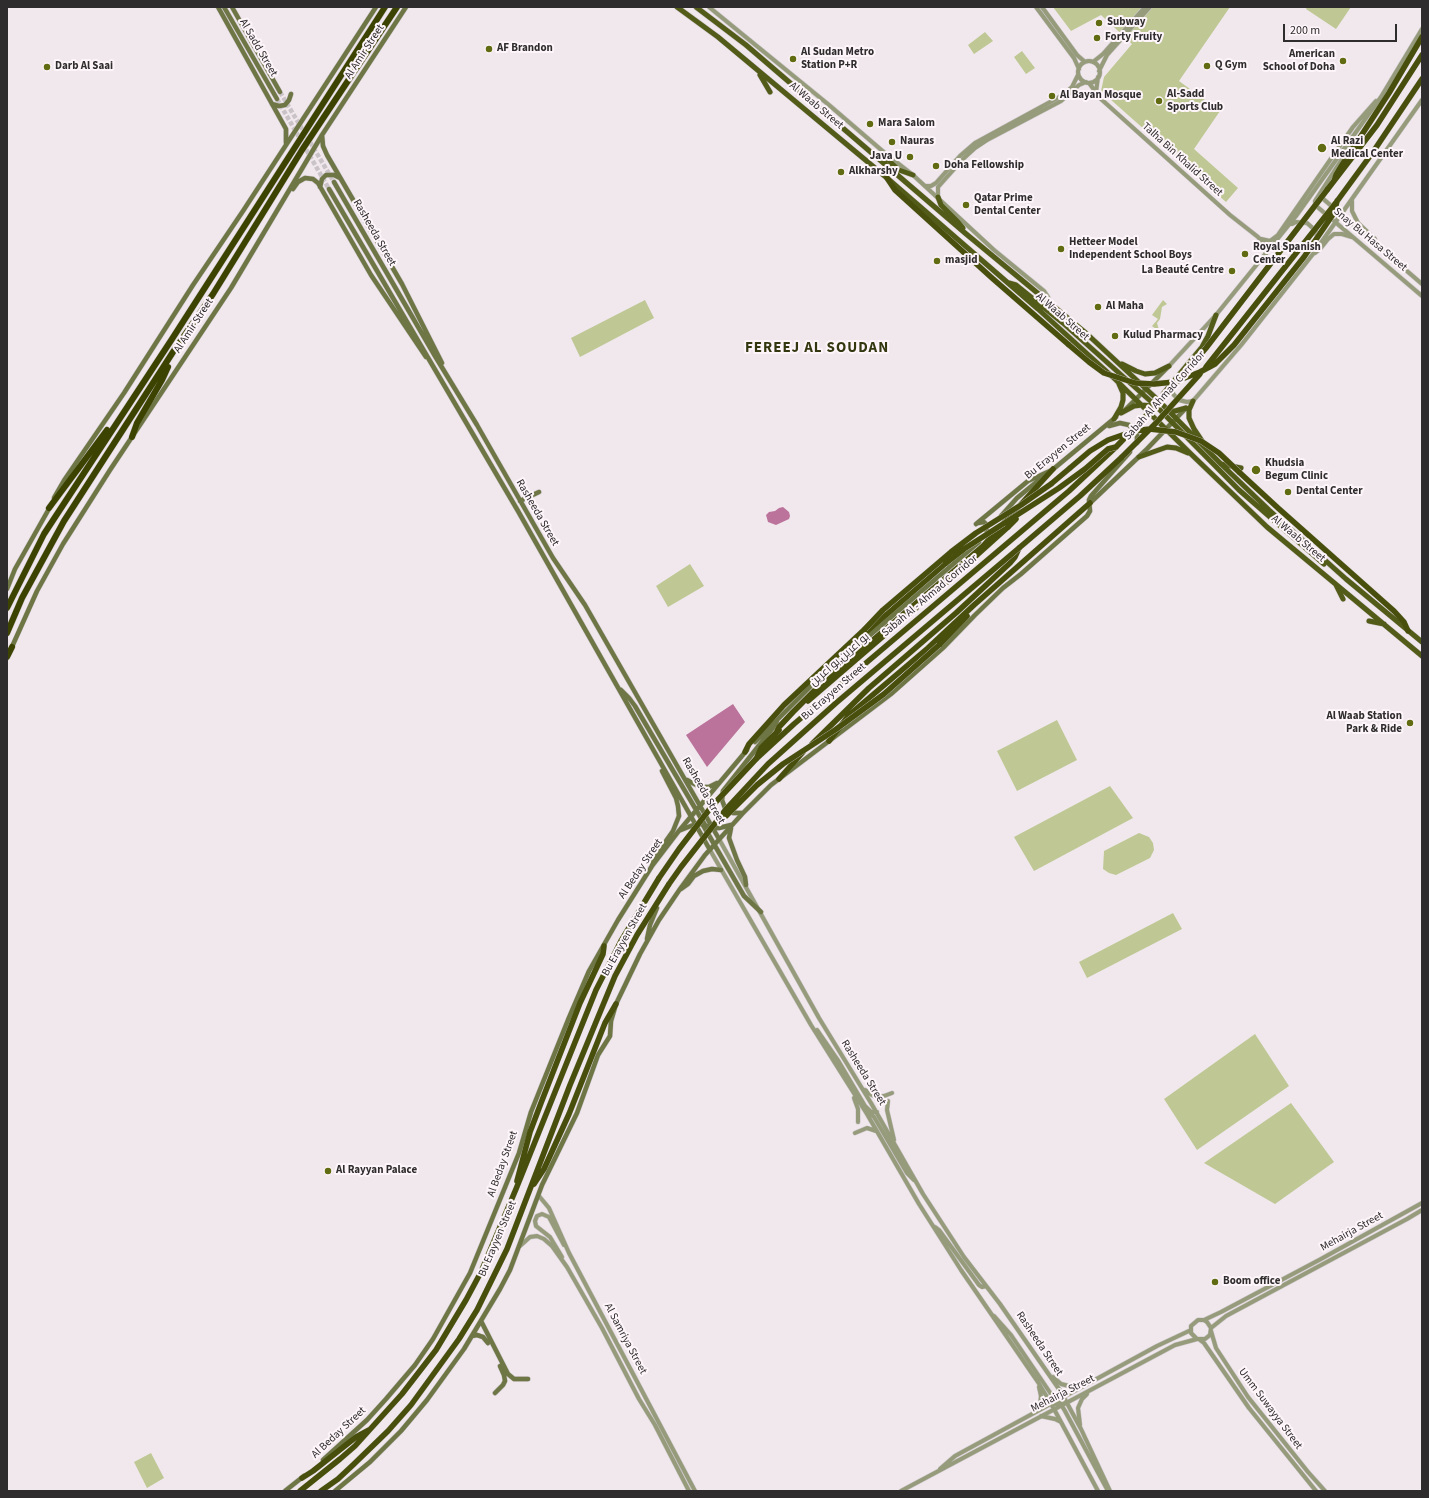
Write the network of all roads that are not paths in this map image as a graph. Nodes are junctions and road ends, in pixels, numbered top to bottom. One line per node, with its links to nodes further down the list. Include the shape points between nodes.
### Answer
1 (218, 7): 35 (main road)
2 (224, 7): 33 (main road, Al Sadd Street)
3 (232, 7): 28 (main road, Al Sadd Street)
4 (376, 7): 38 (main road, Al Amir Street)
5 (385, 7): 84 (highway, Al Amir Street)
6 (397, 7): 68 (highway, Al Amir Street)
7 (406, 7): 37 (main road, Al Amir Street)
8 (677, 7): 22 (main road, Al Waab Street)
9 (696, 7): 16 (main road, Al Waab Street)
10 (699, 7): 16 (main road)
11 (709, 7): 40 (street, Al Waab Street)
12 (1036, 7): 23 (street, via 1074,58)
13 (1042, 7): 20 (street, via 1077,55)
14 (1145, 7): 21 (street)
15 (1150, 7): 24 (street, via 1107,55)
16 (705, 14): 39 (main road, Al Waab Street, via 746,45)
17 (1422, 29): 32 (street, Sabah Al Ahmad Corridor)
18 (1422, 37): 44 (highway)
19 (1422, 55): 44 (highway, Sabah Al Ahmad Corridor, via 1377,125)
20 (1086, 62): 21 (street); 23 (street)
21 (1093, 62): 24 (street)
22 (754, 68): 29 (main road); 41 (main road, Al Waab Street)
23 (1079, 69): 25 (street)
24 (1099, 73): 27 (street, via 1094,81); 30 (street)
25 (1078, 75): 27 (street, via 1081,80); 45 (street, via 1072,87 1063,95 975,143 936,183)
26 (1422, 79): 52 (highway, Sabah Al Ahmad Corridor, via 1382,140)
27 (1087, 82): 30 (street, Talha Bin Khalid Street); 50 (street, via 1078,86 1061,101 974,148 938,187)
28 (280, 92)
29 (770, 92)
30 (1096, 93): 58 (street, Talha Bin Khalid Street, via 1177,168)
31 (291, 94): 35 (main road, via 285,105)
32 (1381, 97): 36 (street, Sabah Al Ahmad Corridor); 58 (street, Sabah Al Ahmad Corridor, via 1353,127 1274,239 1268,241)
33 (277, 98)
34 (1422, 100): 51 (street, Sabah Al Ahmad Corridor)
35 (271, 103): 38 (main road, via 286,129)
36 (1358, 130): 48 (street, Sabah Al Ahmad Corridor); 49 (street)
37 (322, 135): 42 (main road, via 324,150); 53 (main road, Al Amir Street)
38 (286, 145): 110 (main road, Al Amir Street, via 65,479)
39 (879, 158): 40 (main road, via 888,160 899,170); 57 (main road, Al Waab Street)
40 (914, 175): 45 (street, Al Waab Street)
41 (887, 178): 52 (highway, bridge, via 895,190 975,263 1089,362 1104,373 1135,382 1154,384 1174,382 1200,372 1222,358 1304,257 1334,213); 63 (main road, Al Waab Street)
42 (342, 181): 46 (main road, via 329,174 322,179); 72 (main road, via 413,305)
43 (334, 182): 72 (main road, Rasheeda Street)
44 (1334, 182): 95 (highway, Sabah Al Ahmad Corridor, bridge, via 1206,348 1166,395)
45 (926, 186): 50 (street, Al Waab Street)
46 (320, 187): 53 (main road, via 313,179 302,179); 70 (main road, via 381,289 422,353)
47 (329, 189): 70 (main road, Rasheeda Street)
48 (1313, 193): 49 (street, Snay Bu Hasa Street); 56 (street, Sabah Al Ahmad Corridor)
49 (1319, 195): 54 (street, Snay Bu Hasa Street); 55 (street, Snay Bu Hasa Street, via 1315,205)
50 (938, 197): 57 (main road, via 940,205 958,222); 66 (street, Al Waab Street, via 994,250 1044,291)
51 (1352, 198): 54 (street, Sabah Al Ahmad Corridor); 62 (street, via 1351,208 1358,223)
52 (1337, 201): 107 (highway, Sabah Al Ahmad Corridor, bridge, via 1216,356 1156,423)
53 (282, 202): 94 (main road, Al Amir Street, via 231,288)
54 (1341, 214): 55 (street, Sabah Al Ahmad Corridor); 62 (street, Snay Bu Hasa Street)
55 (1335, 222): 59 (street, Snay Bu Hasa Street); 61 (street, Sabah Al Ahmad Corridor)
56 (1291, 224): 60 (street, Sabah Al Ahmad Corridor); 61 (street, via 1307,223 1316,231)
57 (965, 233): 66 (main road, Al Waab Street)
58 (1258, 237): 60 (street, Talha Bin Khalid Street, via 1265,245)
59 (1356, 239): 61 (street, via 1334,234); 65 (street, Snay Bu Hasa Street)
60 (1266, 254): 67 (street, Sabah Al Ahmad Corridor)
61 (1313, 254): 80 (street, Sabah Al Ahmad Corridor, via 1242,344)
62 (1390, 255): 64 (street, Snay Bu Hasa Street)
63 (1008, 284): 73 (main road, Al Waab Street); 76 (main road, via 1016,285 1063,323)
64 (1422, 284)
65 (1422, 296)
66 (1049, 302): 69 (main road, Al Waab Street)
67 (1216, 315): 71 (street, Sabah Al Ahmad Corridor); 75 (main road, via 1202,347)
68 (173, 352): 94 (highway, via 162,380); 123 (highway, Al Amir Street, via 64,521 22,598)
69 (1114, 359): 71 (main road, via 1145,374 1155,373); 74 (main road, Al Waab Street)
70 (431, 361): 130 (main road, Rasheeda Street)
71 (1169, 366): 77 (main road, Sabah Al Ahmad Corridor)
72 (444, 370): 108 (main road, Rasheeda Street)
73 (1116, 380): 79 (main road, Al Waab Street); 87 (main road, via 1122,390 1123,400)
74 (1139, 382): 76 (main road, via 1141,387); 77 (main road, Al Waab Street)
75 (1172, 383): 80 (street, via 1172,392 1177,398 1184,402); 82 (main road)
76 (1136, 389): 78 (main road)
77 (1146, 389): 78 (main road, Sabah Al Ahmad Corridor); 82 (main road, Al Waab Street)
78 (1141, 394): 79 (main road, Sabah Al Ahmad Corridor); 82 (main road)
79 (1136, 399): 81 (main road, Al Waab Street); 86 (main road, Bu Erayyen Street)
80 (1192, 401): 83 (main road, Sabah Al Ahmad Corridor); 97 (main road, via 1189,418)
81 (1142, 405): 82 (main road); 86 (main road); 89 (main road, Al Waab Street)
82 (1157, 406): 85 (main road); 88 (main road); 89 (main road, via 1160,416); 91 (main road)
83 (1186, 408): 85 (main road); 88 (main road, Sabah Al Ahmad Corridor)
84 (125, 409): 110 (highway); 119 (highway, Al Amir Street, via 44,534)
85 (1169, 411): 88 (main road, Al Waab Street)
86 (1121, 412): 87 (main road, Bu Erayyen Street)
87 (1114, 419): 92 (main road, Bu Erayyen Street)
88 (1175, 420): 90 (main road); 91 (main road, Sabah Al Ahmad Corridor); 97 (main road, Al Waab Street)
89 (1158, 421): 91 (main road, Al Waab Street); 96 (main road)
90 (1178, 427): 93 (main road, via 1172,428); 114 (main road, via 1239,490 1327,566)
91 (1166, 429): 93 (main road, Al Waab Street); 99 (main road)
92 (1102, 430): 96 (main road, via 1118,423 1126,424 1137,434); 103 (main road, Bu Erayyen Street)
93 (1172, 434): 98 (main road, Al Waab Street)
94 (132, 437): 125 (main road, Al Amir Street, via 53,561 25,615)
95 (1116, 447): 126 (highway, bridge, via 1108,449 1059,488 964,549); 136 (highway, Sabah Al - Ahmad Corridor, via 1069,491)
96 (1135, 447): 109 (main road, via 1091,496)
97 (1209, 452): 101 (main road, Al Waab Street)
98 (1191, 454): 99 (main road, via 1167,447); 115 (main road, Al Waab Street, via 1267,526)
99 (1139, 457): 109 (main road)
100 (1231, 457): 102 (main road)
101 (1221, 464): 102 (main road); 114 (main road, Al Waab Street)
102 (1228, 465): 104 (main road)
103 (1053, 469): 112 (main road, Bu Erayyen Street, via 1018,498); 112 (main road, via 1028,481 976,524 984,522); 133 (highway, via 982,546 819,686)
104 (1240, 470): 105 (highway, bridge, via 1201,441 1176,432 1150,429 1127,433 1102,444 1086,454); 122 (highway, via 1283,513 1394,611)
105 (1051, 484): 111 (highway, Bu Erayyen Street, bridge); 126 (highway, bridge, via 951,552 883,610)
106 (538, 492): 108 (main road)
107 (1080, 496): 113 (highway, Bu Erayyen Street)
108 (520, 501): 137 (main road, Rasheeda Street, via 553,558 586,605)
109 (1090, 503): 117 (highway); 134 (main road, Bu Erayyen Street, via 1089,514 998,593 925,665)
110 (49, 508): 116 (main road, Al Amir Street)
111 (1008, 527): 133 (highway, بو اعرين,بو اعرين, via 806,702)
112 (987, 533): 131 (main road, Bu Erayyen Street)
113 (1019, 548): 138 (highway, via 1012,560 869,688); 144 (highway, Bu Erayyen Street, bridge, via 768,764)
114 (1346, 579): 122 (main road, Al Waab Street)
115 (1334, 583): 118 (main road); 121 (main road, Al Waab Street)
116 (7, 588)
117 (987, 594): 134 (highway, via 849,716); 144 (highway, bridge, via 939,645 884,694 778,768 726,816)
118 (1343, 599)
119 (7, 608)
120 (1369, 622): 121 (main road)
121 (1385, 624): 127 (main road, Al Waab Street)
122 (1408, 631): 124 (main road, Al Waab Street)
123 (7, 633)
124 (1422, 642)
125 (12, 647): 128 (highway); 129 (main road, Al Amir Street)
126 (844, 649): 135 (highway, via 784,705 749,744)
127 (1422, 656)
128 (7, 657)
129 (7, 661)
130 (618, 688): 132 (main road, Rasheeda Street); 141 (main road, via 632,701)
131 (778, 717): 135 (main road, Bu Erayyen Street); 142 (main road, via 772,729 723,791 722,800 725,808 733,813)
132 (639, 723): 143 (main road, Rasheeda Street); 154 (main road, via 673,792 679,816 677,824 655,855)
133 (777, 731): 136 (highway, Bu Erayyen Street, via 761,748)
134 (829, 741): 138 (main road, Bu Erayyen Street)
135 (745, 752): 139 (main road, Bu Erayyen Street)
136 (756, 759): 174 (highway, Bu Erayyen Street, bridge, via 683,842 635,916 587,1011)
137 (685, 778): 139 (main road, via 700,787 709,787); 140 (main road, Rasheeda Street)
138 (779, 779): 142 (main road, Bu Erayyen Street)
139 (718, 782): 140 (main road, Bu Erayyen Street)
140 (700, 805): 141 (main road); 147 (main road); 148 (main road, Rasheeda Street)
141 (695, 810): 143 (main road, Al Beday Street); 147 (main road)
142 (743, 813): 146 (main road, Bu Erayyen Street)
143 (691, 816): 145 (main road, Rasheeda Street); 149 (main road, Al Beday Street)
144 (718, 818): 175 (highway, Bu Erayyen Street, bridge, via 680,866 615,976)
145 (695, 824): 147 (main road, via 701,823); 149 (main road); 150 (main road, Rasheeda Street)
146 (732, 824): 148 (main road); 151 (main road, Bu Erayyen Street); 156 (main road, via 729,838)
147 (705, 826): 148 (main road); 150 (main road); 152 (main road)
148 (714, 828): 151 (main road, Rasheeda Street)
149 (678, 832): 154 (main road, Al Beday Street)
150 (703, 837): 153 (main road, Rasheeda Street); 159 (main road, via 659,903)
151 (719, 839): 152 (main road, Bu Erayyen Street); 156 (street, Rasheeda Street)
152 (714, 844): 153 (main road, Bu Erayyen Street); 158 (main road, via 744,896)
153 (710, 850): 155 (street, Rasheeda Street); 157 (main road, Bu Erayyen Street)
154 (652, 866): 160 (main road, Al Beday Street)
155 (721, 870): 157 (main road, via 703,871); 162 (street, Rasheeda Street)
156 (746, 885): 158 (street, Rasheeda Street)
157 (680, 889): 159 (main road, Bu Erayyen Street)
158 (761, 912): 164 (street, Rasheeda Street, via 819,1018)
159 (646, 942): 161 (main road, Bu Erayyen Street)
160 (604, 946): 174 (highway, via 603,954 580,1003 532,1127 518,1172); 211 (main road, Al Beday Street, via 589,972 568,1020 531,1112 511,1172 470,1273 452,1307 415,1365 386,1399 367,1420)
161 (616, 1004): 175 (highway, via 605,1022 569,1114 544,1169); 176 (main road, via 610,1036 598,1055 577,1113)
162 (811, 1025): 163 (street, Rasheeda Street); 167 (street, via 827,1043 867,1108)
163 (837, 1065): 168 (street, Rasheeda Street); 169 (street, via 857,1104)
164 (861, 1086): 165 (street, via 875,1096); 167 (street, Rasheeda Street)
165 (892, 1093)
166 (888, 1102): 172 (street, via 887,1110)
167 (877, 1112): 172 (street, Rasheeda Street)
168 (867, 1114): 170 (street, Rasheeda Street); 173 (street, via 874,1117 907,1174)
169 (858, 1122)
170 (876, 1131): 171 (street, via 869,1128); 179 (street, Rasheeda Street)
171 (855, 1133)
172 (896, 1146): 173 (street, Rasheeda Street)
173 (915, 1180): 185 (street, Rasheeda Street, via 942,1225)
174 (516, 1189): 208 (highway, Bu Erayyen Street, via 481,1272 446,1335 414,1380)
175 (530, 1189): 212 (highway, Bu Erayyen Street, via 493,1279 459,1339 422,1392 365,1454)
176 (539, 1196): 182 (main road); 183 (street, Al Samriya Street, via 550,1210)
177 (1422, 1203): 180 (street, Mehairja Street)
178 (1422, 1210): 181 (street, Mehairja Street)
179 (933, 1226): 185 (street, via 939,1230 978,1285); 186 (street, Rasheeda Street)
180 (1371, 1232): 181 (street); 187 (street, Mehairja Street)
181 (1374, 1236): 190 (street, Mehairja Street, via 1226,1316)
182 (519, 1247): 184 (street, Al Samriya Street, via 530,1237 544,1239); 188 (main road, via 510,1270)
183 (566, 1248): 184 (street, via 549,1217 542,1214 537,1216 536,1226 552,1240); 213 (street, Al Samriya Street)
184 (567, 1268): 214 (street, Al Samriya Street)
185 (986, 1286): 193 (street, Rasheeda Street)
186 (990, 1312): 195 (street, Rasheeda Street); 200 (street, via 1011,1335)
187 (1204, 1320): 189 (street, via 1195,1321); 190 (street)
188 (481, 1321): 191 (main road); 194 (main road, via 508,1374 514,1379)
189 (1191, 1330): 192 (street); 196 (street, Mehairja Street)
190 (1211, 1330): 192 (street, via 1208,1337); 225 (street, Umm Suwayya Street, via 1216,1348 1248,1397)
191 (472, 1336): 198 (main road, via 485,1338 503,1371 504,1383); 219 (main road, via 449,1372 405,1426 370,1462)
192 (1198, 1339): 197 (street, Mehairja Street, via 1175,1345); 224 (street, Umm Suwayya Street, via 1204,1343 1249,1408)
193 (1043, 1365): 196 (street, via 1061,1384 1069,1386); 199 (street, Rasheeda Street)
194 (528, 1379)
195 (1038, 1382): 201 (street, Rasheeda Street); 205 (street, via 1041,1396 1040,1406)
196 (1091, 1382): 199 (street, Mehairja Street)
197 (1090, 1391): 202 (street, Mehairja Street); 209 (street, via 1078,1408)
198 (495, 1393)
199 (1063, 1396): 200 (street, Mehairja Street); 202 (street, Rasheeda Street)
200 (1056, 1400): 201 (street, Mehairja Street); 202 (street)
201 (1051, 1403): 203 (street); 204 (street, Rasheeda Street); 205 (street, Mehairja Street)
202 (1067, 1403): 203 (street, Mehairja Street); 209 (street, Rasheeda Street)
203 (1062, 1406): 204 (street, Mehairja Street); 223 (street)
204 (1054, 1409): 206 (street, Mehairja Street); 207 (street, Rasheeda Street)
205 (1036, 1411): 210 (street, Mehairja Street, via 955,1456)
206 (1040, 1416): 207 (street, via 1055,1419); 210 (street, Mehairja Street)
207 (1064, 1426): 222 (street, Rasheeda Street)
208 (372, 1429): 211 (highway, via 356,1437); 216 (highway, Bu Erayyen Street)
209 (1081, 1429): 223 (street)
210 (940, 1470): 221 (street, Mehairja Street)
211 (302, 1478): 215 (main road, Al Beday Street)
212 (338, 1479): 217 (highway, Bu Erayyen Street); 218 (highway)
213 (691, 1484): 214 (street); 220 (street, Al Samriya Street)
214 (688, 1489)
215 (285, 1491)
216 (300, 1491)
217 (321, 1491)
218 (326, 1491)
219 (335, 1491)
220 (695, 1491)
221 (901, 1491)
222 (1098, 1491)
223 (1109, 1491)
224 (1316, 1491)
225 (1325, 1491)

